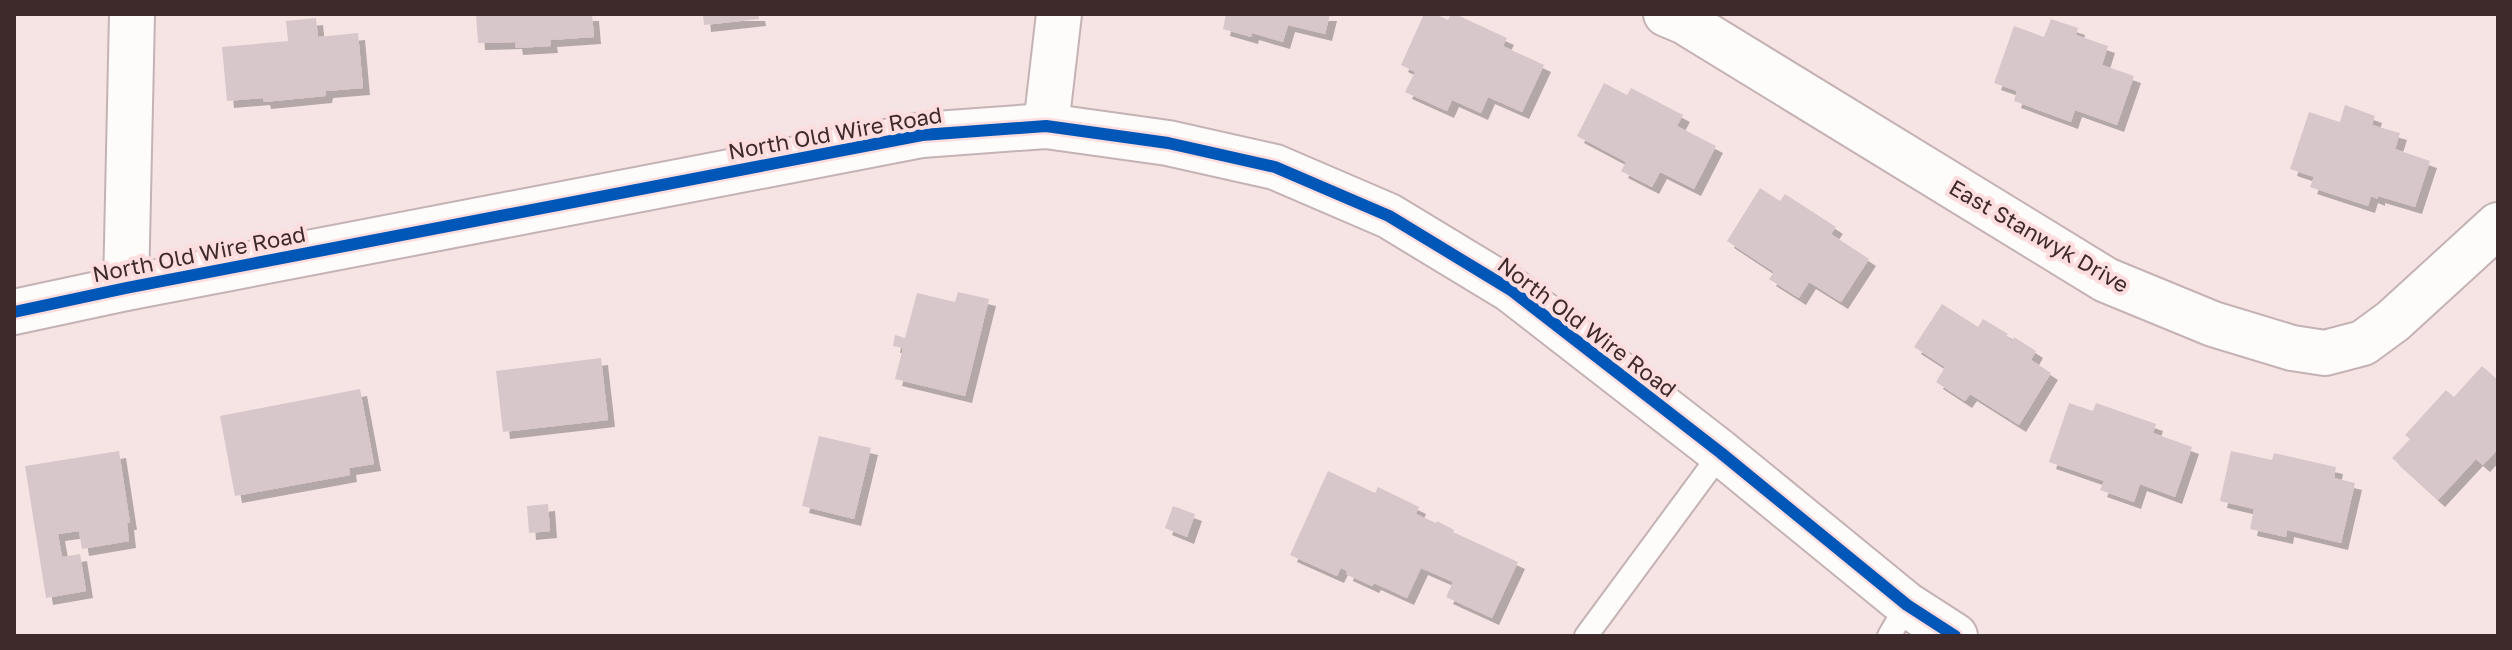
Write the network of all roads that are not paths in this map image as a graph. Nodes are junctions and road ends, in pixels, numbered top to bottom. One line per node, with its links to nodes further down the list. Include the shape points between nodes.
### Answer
1 (132, 14): 6 (street)
2 (1059, 14): 4 (street)
3 (1666, 14): 5 (street, East Stanwyk Drive, via 2106,280 2213,324 2292,348 2325,353 2363,343)
4 (1046, 126): 6 (street, North Old Wire Road, via 922,135); 8 (street, North Old Wire Road, via 1168,143 1275,167 1389,216 1511,290)
5 (2498, 225)
6 (126, 288): 7 (street, North Old Wire Road)
7 (14, 312)
8 (1721, 453): 9 (street, North Old Wire Road); 10 (lane)
9 (1898, 621): 11 (street, North Old Wire Road)
10 (1586, 636)
11 (1955, 636)

